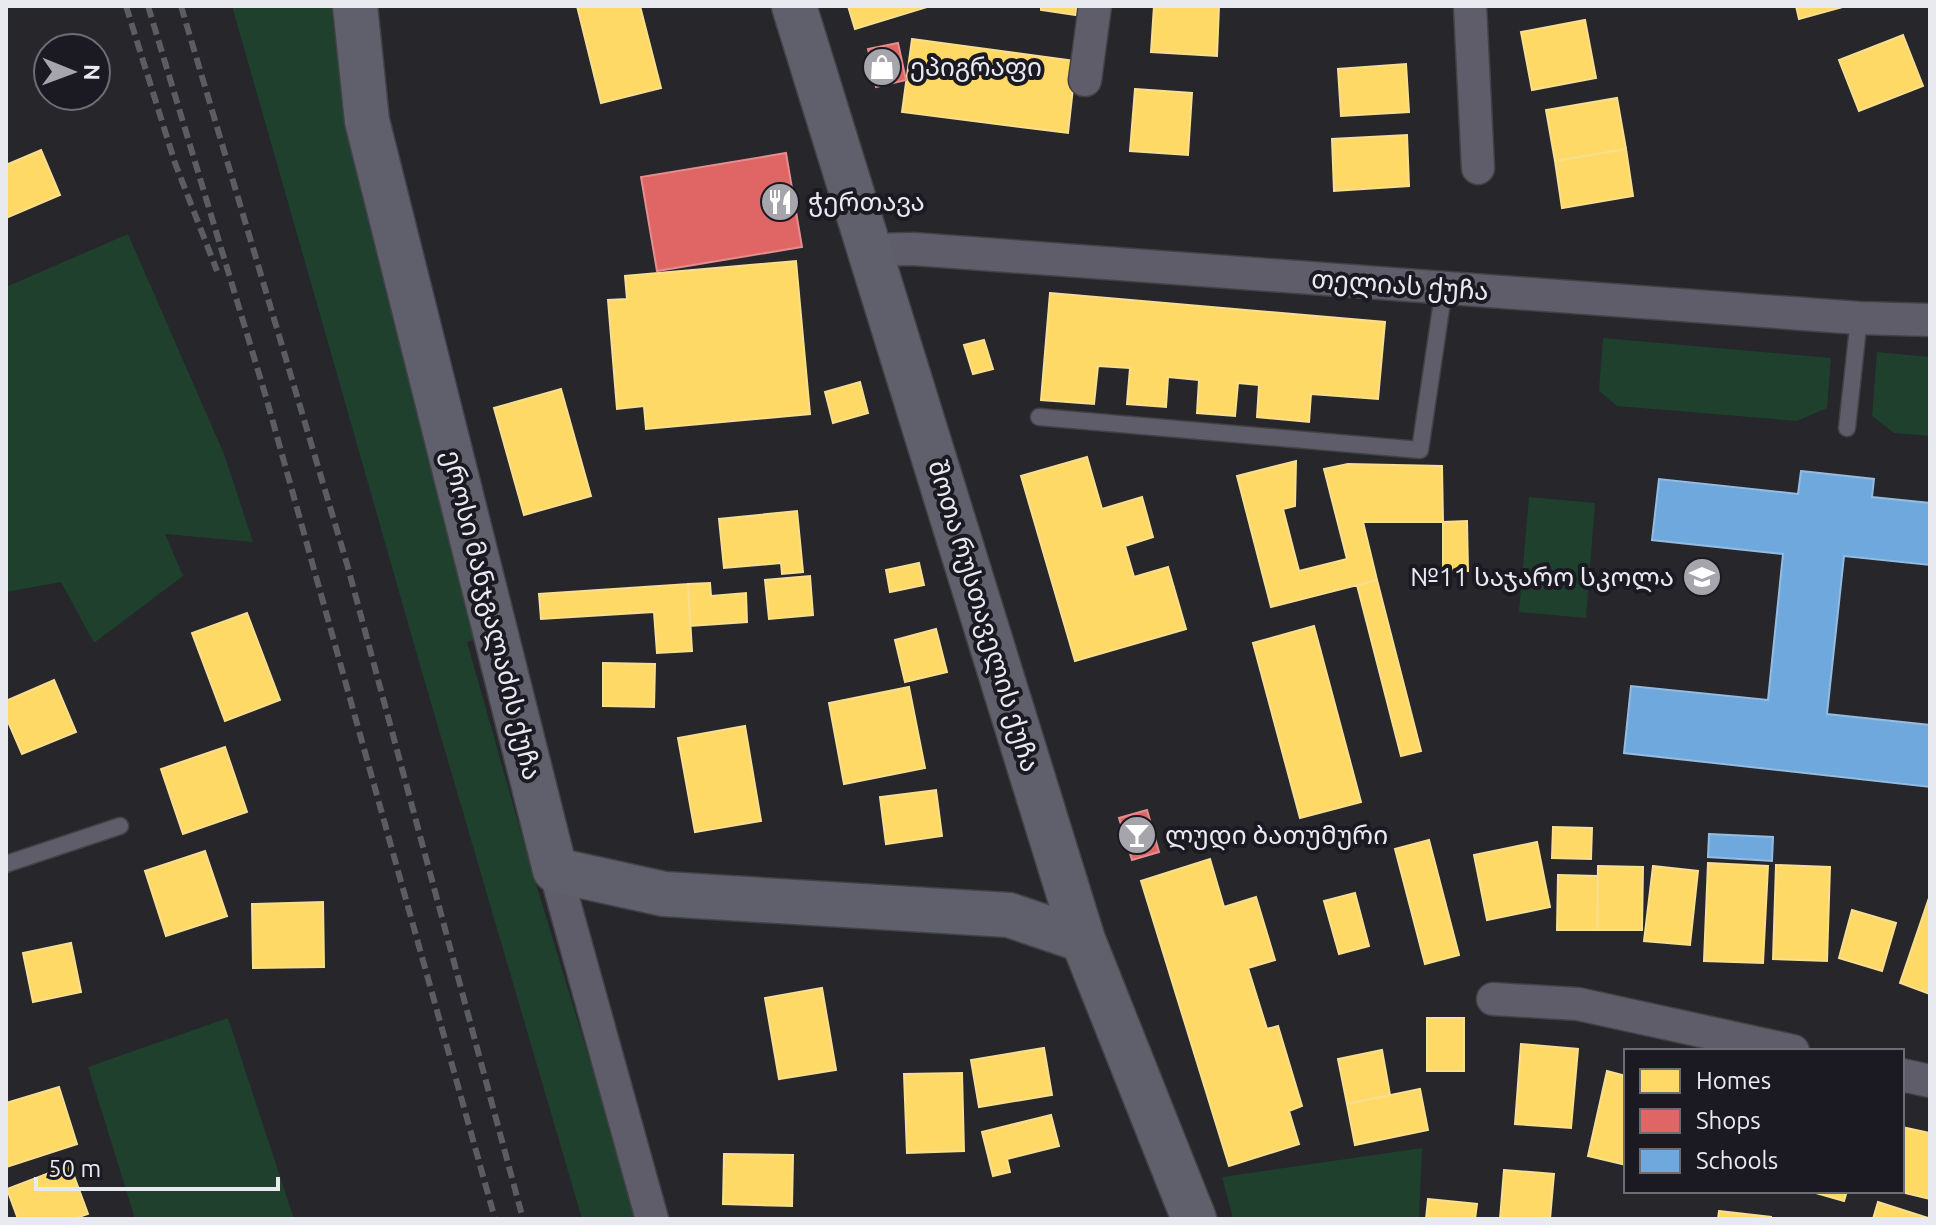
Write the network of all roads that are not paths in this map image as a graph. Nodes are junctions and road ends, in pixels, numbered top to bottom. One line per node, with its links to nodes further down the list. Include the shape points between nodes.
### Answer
1 (355, 6): 15 (main road, ეროსი მანჯგალაძის ქუჩა, via 367,121)
2 (794, 6): 7 (main road, შოთა რუსთაველის ქუჩა)
3 (1095, 6): 5 (street)
4 (1470, 6): 6 (street)
5 (1085, 80)
6 (1478, 168)
7 (870, 250): 8 (street, თელიას ქუჩა); 16 (main road, შოთა რუსთაველის ქუჩა)
8 (1444, 288): 9 (street, თელიას ქუჩა); 11 (lane, via 1420,450)
9 (1859, 318): 10 (street, თელიას ქუჩა); 12 (lane)
10 (1930, 320)
11 (1039, 417)
12 (1847, 428)
13 (120, 826): 14 (lane)
14 (6, 864)
15 (555, 870): 16 (main road, via 664,894 1009,915); 21 (street, ეროსი მანჯგალაძის ქუჩა)
16 (1083, 940): 22 (main road, შოთა რუსთაველის ქუჩა)
17 (1493, 999): 18 (street, via 1578,1004)
18 (1784, 1049)
19 (1904, 1075): 20 (street)
20 (1930, 1081)
21 (652, 1219)
22 (1194, 1219)

